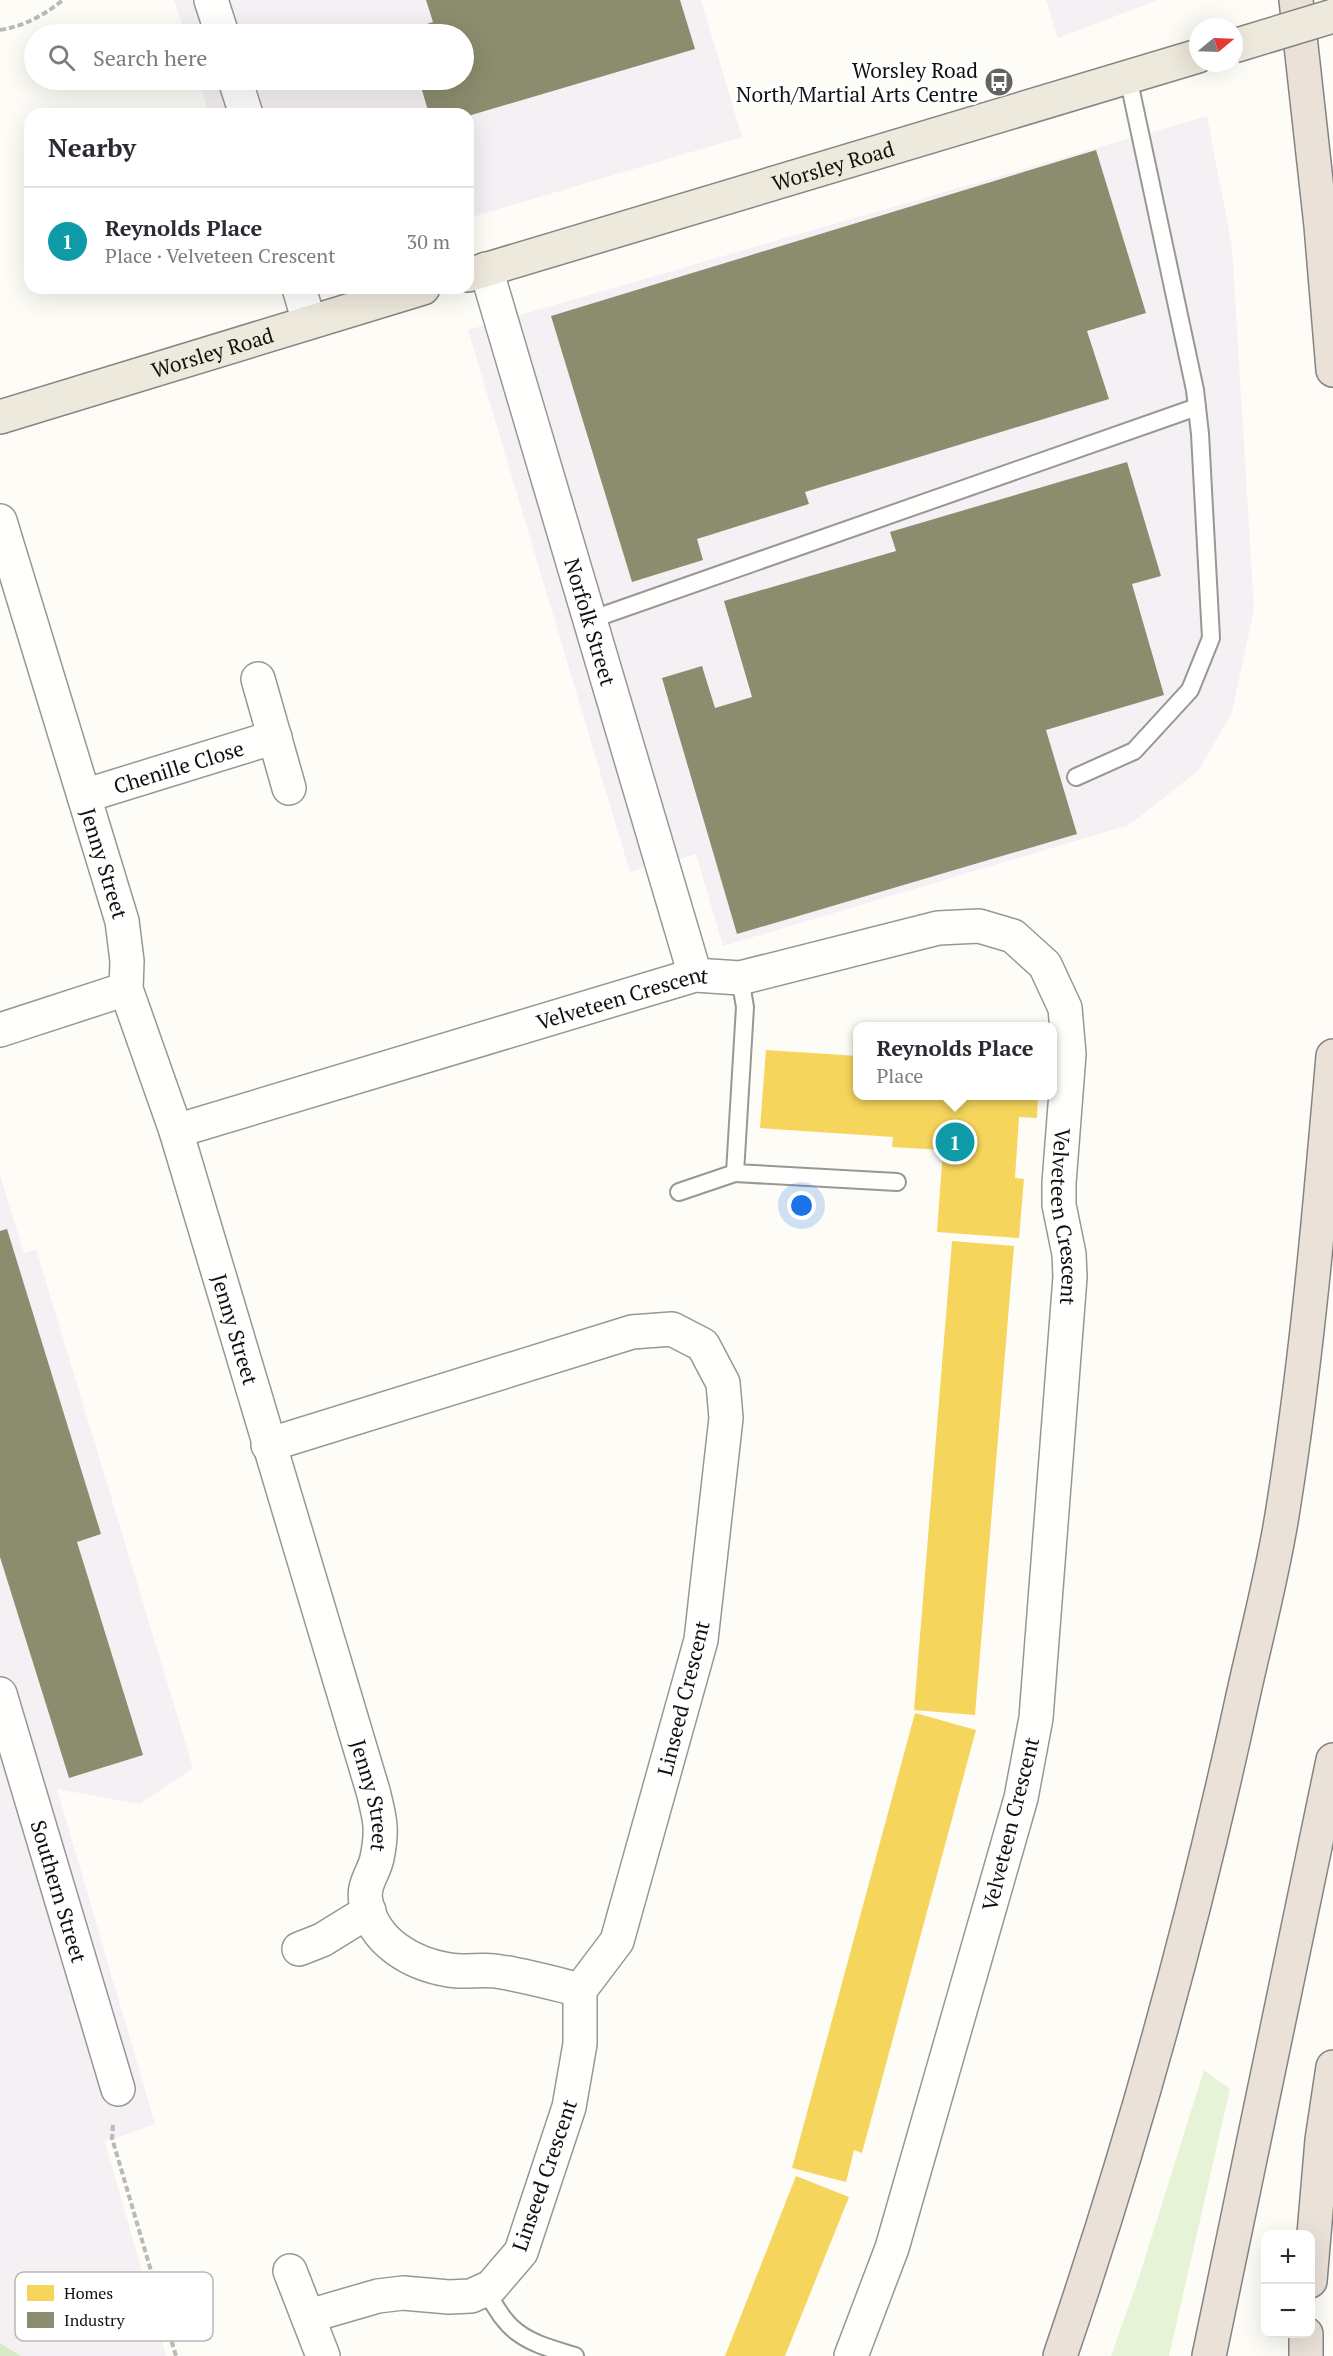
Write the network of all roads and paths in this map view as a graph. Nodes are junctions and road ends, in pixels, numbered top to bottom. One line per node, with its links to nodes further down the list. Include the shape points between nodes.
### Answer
1 (63, 0): 6 (path, via 34,20)
2 (211, 0): 5 (street)
3 (1296, 0): 16 (highway)
4 (1333, 16): 7 (main road, bridge)
5 (219, 24)
6 (0, 30)
7 (1243, 43)
8 (1189, 60): 9 (main road, Worsley Road)
9 (1128, 77): 12 (main road, Worsley Road); 17 (lane)
10 (238, 90): 11 (street)
11 (244, 108)
12 (477, 272): 20 (street, Norfolk Street)
13 (301, 294): 15 (street)
14 (403, 294): 15 (main road, Worsley Road)
15 (309, 322): 18 (main road, Worsley Road)
16 (1333, 370)
17 (1197, 407): 20 (lane); 23 (lane, via 1211,638 1190,690 1134,751)
18 (0, 417)
19 (0, 521): 25 (street, Jenny Street)
20 (590, 620): 26 (street, Norfolk Street)
21 (258, 679): 22 (street)
22 (275, 737): 24 (street); 25 (street, Chenille Close)
23 (1076, 777)
24 (289, 788)
25 (84, 796): 28 (street, Jenny Street, via 122,921)
26 (695, 975): 27 (street, Velveteen Crescent); 31 (street, Velveteen Crescent)
27 (740, 978): 32 (lane, via 745,1007); 53 (street, Velveteen Crescent, via 938,928 979,926 1013,936 1045,964 1065,1008 1069,1054 1059,1205 1070,1277 1036,1718 1021,1798 892,2248)
28 (126, 989): 29 (street); 31 (street, Jenny Street)
29 (0, 1030)
30 (1333, 1056): 54 (highway, via 1312,1286 1283,1512 1215,1822 1168,2003)
31 (176, 1131): 35 (street, Jenny Street)
32 (735, 1173): 33 (lane); 34 (lane)
33 (897, 1182)
34 (679, 1192)
35 (268, 1445): 38 (street, Jenny Street, via 382,1827 376,1861 367,1880 365,1901); 40 (street, Linseed Crescent, via 632,1332 672,1329 703,1345 723,1383 726,1418 701,1640 616,1941)
36 (0, 1694): 42 (street, Southern Street)
37 (1333, 1760): 55 (highway)
38 (369, 1911): 39 (street, via 322,1940); 40 (street, Jenny Street, via 384,1938 417,1962 451,1971 493,1971)
39 (298, 1949)
40 (580, 1990): 46 (street, Linseed Crescent, via 580,2044 569,2107 522,2252)
41 (1333, 2067): 43 (highway)
42 (118, 2089): 45 (path, via 112,2138)
43 (1315, 2230)
44 (290, 2271): 47 (street)
45 (151, 2272)
46 (485, 2290): 47 (street, via 471,2296 378,2296); 52 (lane, via 517,2332)
47 (309, 2316): 51 (street)
48 (1306, 2338): 56 (highway)
49 (172, 2341): 50 (path)
50 (176, 2356)
51 (323, 2356)
52 (575, 2356)
53 (851, 2356)
54 (1060, 2356)
55 (1209, 2356)
56 (1306, 2356)

